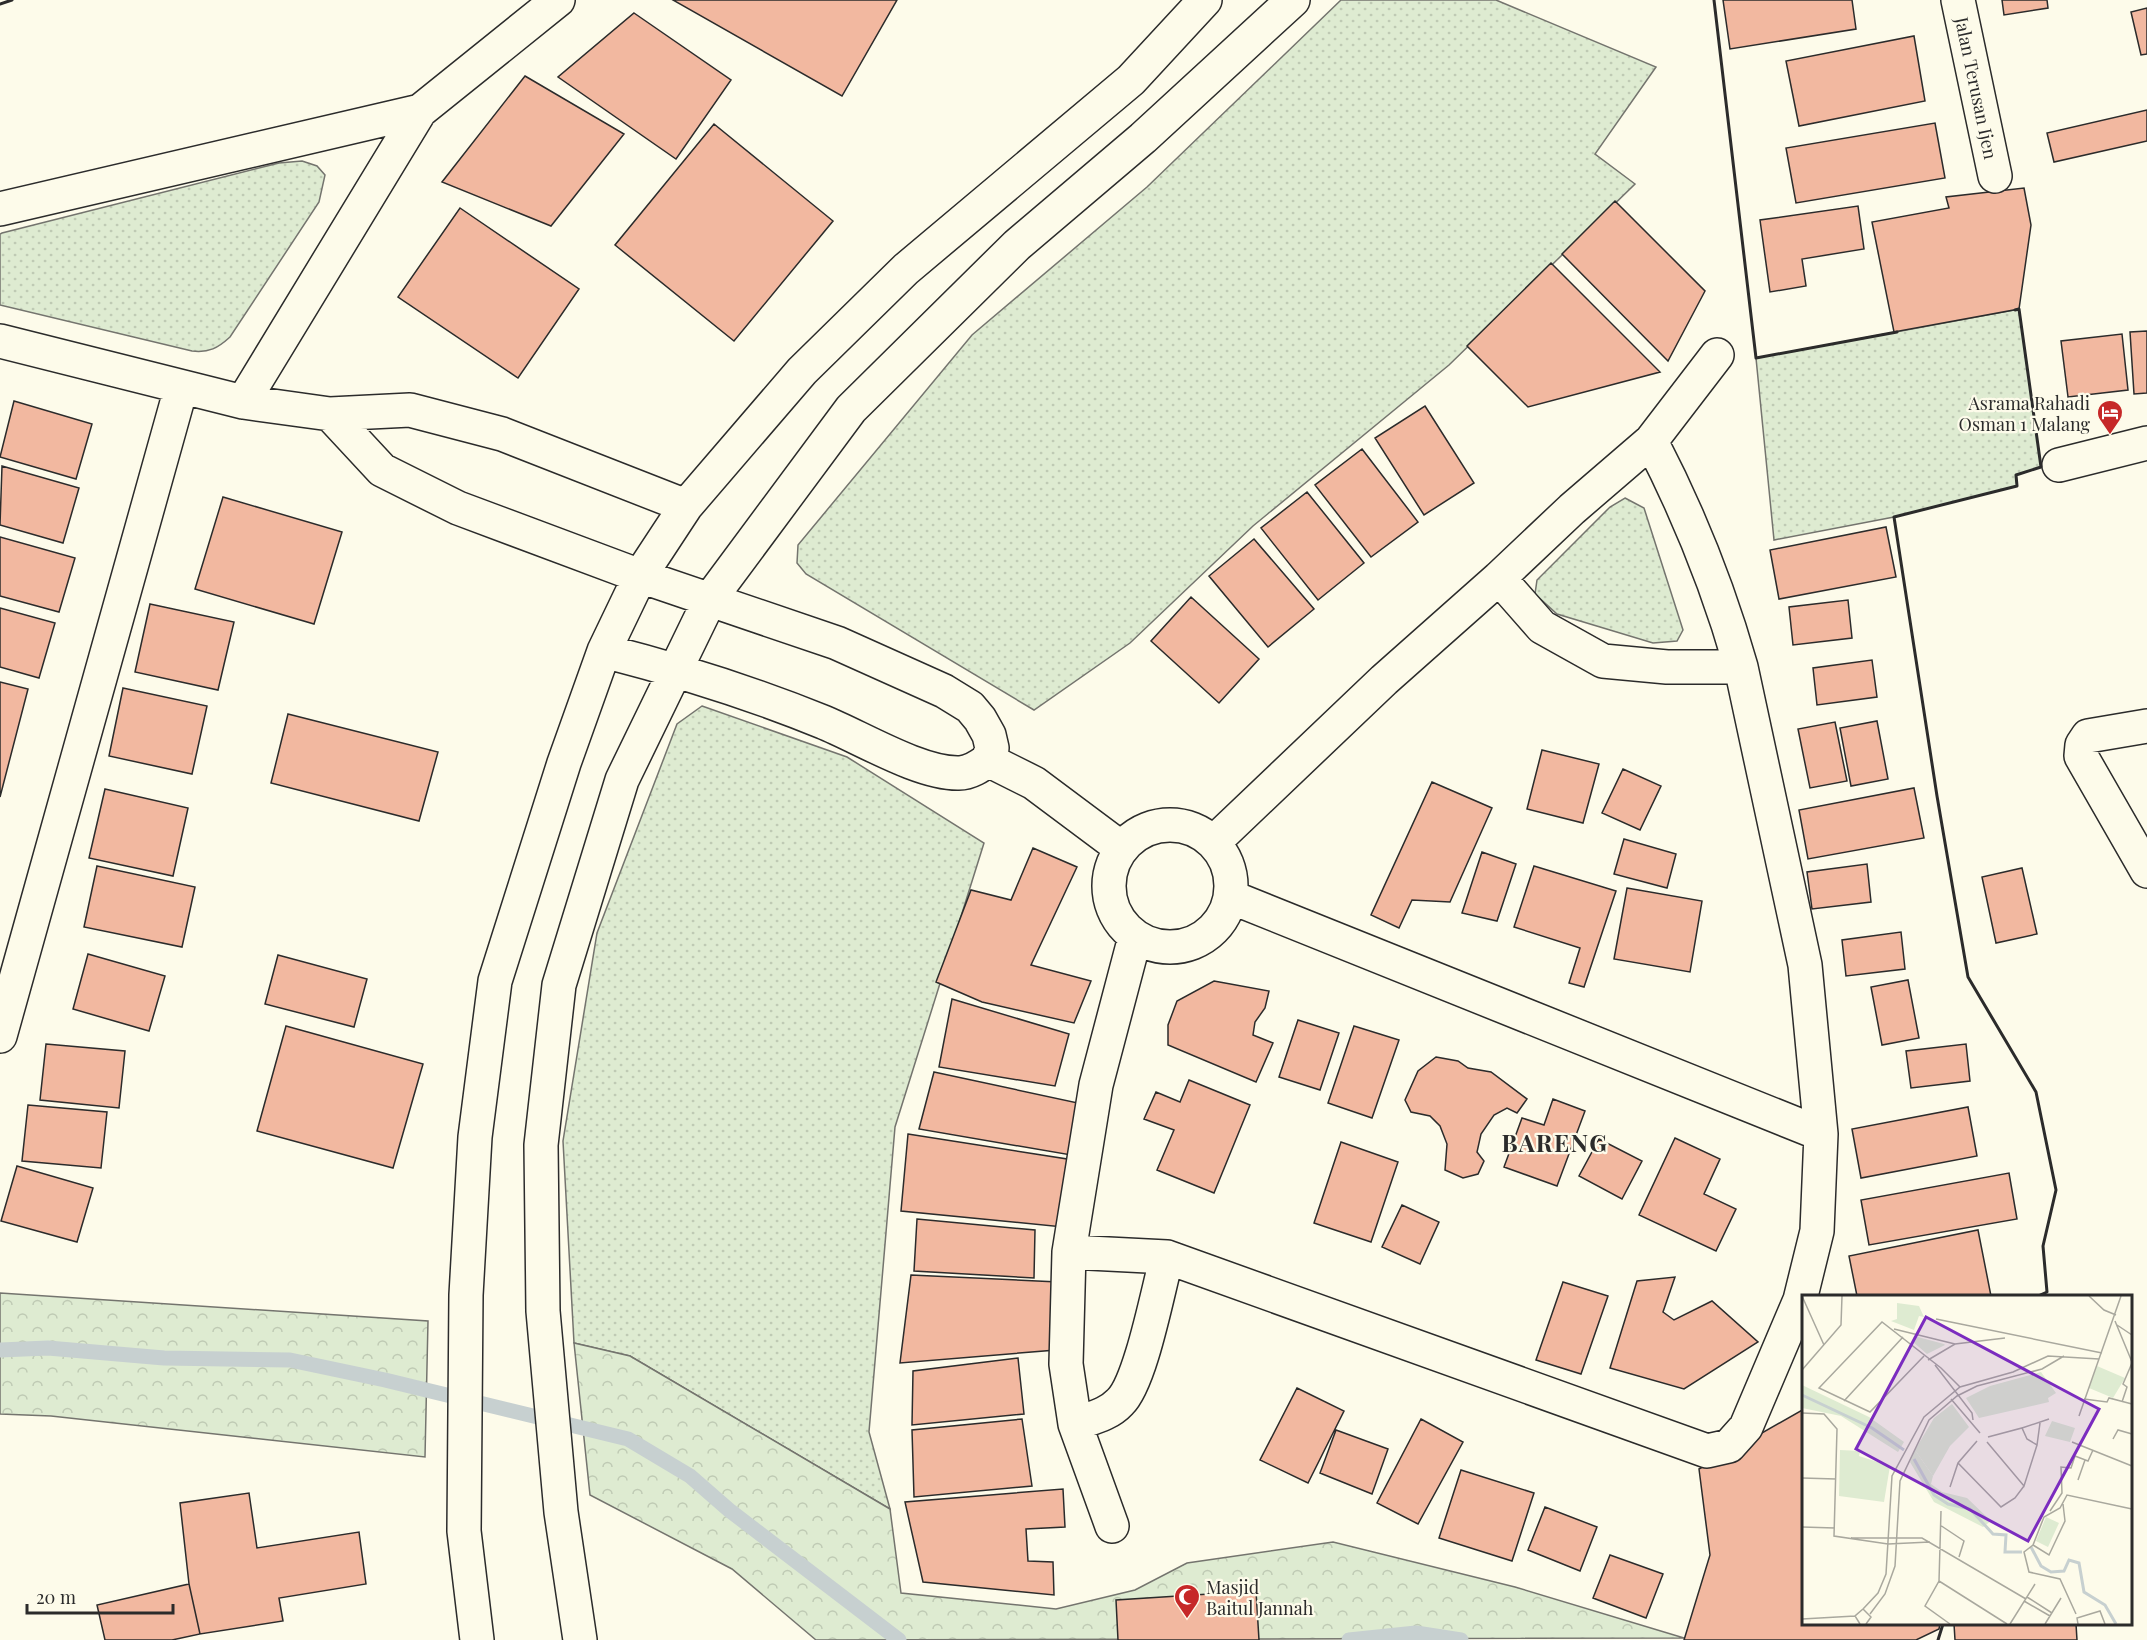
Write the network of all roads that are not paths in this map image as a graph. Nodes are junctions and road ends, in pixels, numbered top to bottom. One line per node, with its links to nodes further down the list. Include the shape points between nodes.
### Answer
1 (558, 0): 5 (street)
2 (1205, 0): 16 (street, via 1131,80 906,269 802,371)
3 (1293, 0): 19 (street, via 1143,138 1017,245 851,409)
4 (1958, 0): 6 (street, Jalan Terusan Ijen)
5 (420, 111): 7 (street); 11 (street)
6 (1995, 176)
7 (0, 209)
8 (0, 341): 10 (street)
9 (1717, 355): 13 (street)
10 (181, 388): 11 (street); 30 (street)
11 (243, 402): 12 (street)
12 (330, 414): 16 (street, via 410,410 502,434); 17 (street, via 382,470 458,508)
13 (1651, 441): 18 (street); 21 (street, via 1676,488 1720,593)
14 (2147, 442): 15 (street)
15 (2059, 465)
16 (686, 506): 17 (street)
17 (640, 576): 19 (street); 20 (street)
18 (1499, 578): 21 (street, via 1542,627 1603,661 1667,667); 25 (street, via 1384,680)
19 (710, 599): 22 (street); 24 (street, via 837,643 944,691 970,707 980,719 991,742)
20 (604, 651): 22 (street); 36 (street, via 495,981 475,1137 466,1295 464,1531)
21 (1741, 667): 31 (street, via 1805,965)
22 (675, 669): 24 (street, via 822,722 931,768 960,773 976,769); 37 (street, via 622,780 559,985 541,1145 543,1311 561,1512)
23 (2147, 726): 27 (street, via 2088,736 2081,756)
24 (988, 760): 26 (street, via 1034,783)
25 (1214, 842): 26 (street, via 1197,830 1156,826); 28 (street, via 1232,878)
26 (1121, 848): 29 (street, via 1112,866 1109,886 1120,923)
27 (2147, 871)
28 (1231, 897): 29 (street, via 1224,917 1194,944 1173,948); 31 (street)
29 (1135, 937): 32 (street, via 1096,1085)
30 (0, 1036)
31 (1821, 1134): 33 (street, via 1817,1231 1800,1300 1746,1426 1729,1446 1707,1451)
32 (1069, 1252): 33 (street); 34 (street, via 1066,1364)
33 (1167, 1257): 34 (street, via 1134,1377 1122,1401 1105,1414)
34 (1075, 1424): 35 (street)
35 (1112, 1526)
36 (477, 1640)
37 (580, 1640)

